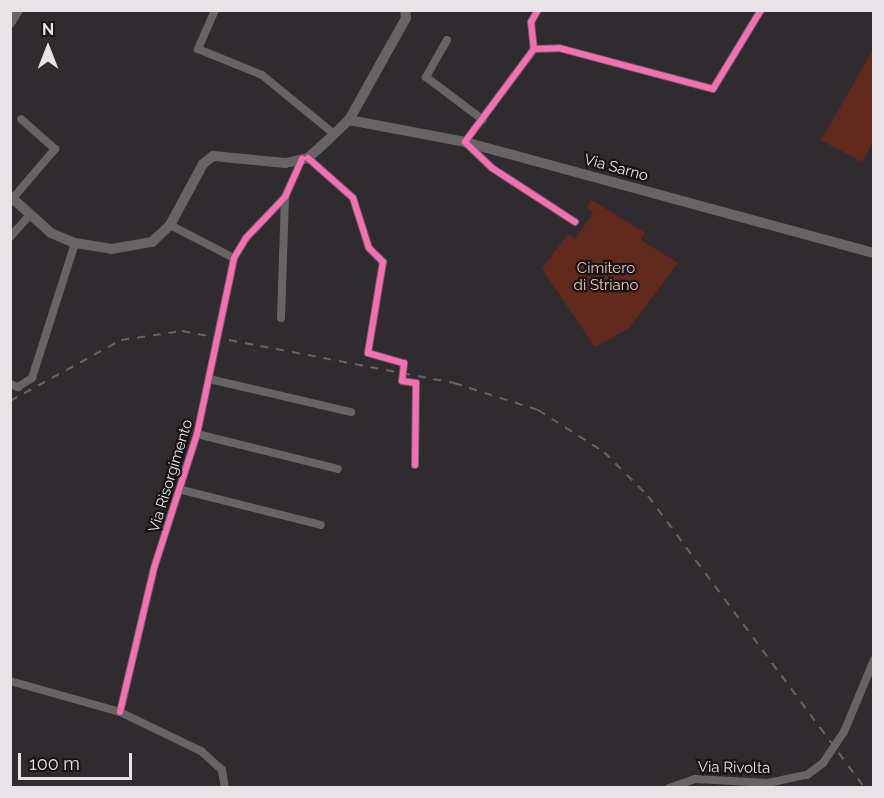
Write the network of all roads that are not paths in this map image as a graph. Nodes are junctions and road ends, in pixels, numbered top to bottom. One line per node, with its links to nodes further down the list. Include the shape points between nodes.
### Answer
1 (18, 10): 6 (main road)
2 (216, 10): 12 (street, via 198,49 262,75)
3 (405, 10): 10 (main road, Via Risorgimento, via 406,18)
4 (538, 10): 8 (street, via 531,22)
5 (761, 10): 8 (street, via 713,90 559,48)
6 (10, 23)
7 (447, 40): 11 (street, via 426,77)
8 (534, 49): 11 (street)
9 (21, 119): 15 (street, via 55,149)
10 (349, 120): 12 (main road, Via Risorgimento); 13 (main road, Via Sarno)
11 (483, 120): 13 (street)
12 (334, 134): 14 (main road, Via Risorgimento)
13 (465, 142): 18 (street, via 492,168); 22 (main road, Via Sarno)
14 (305, 159): 16 (street, Via Risorgimento); 19 (main road, via 286,163 213,156 203,164); 29 (street, via 353,198 369,248 383,262 368,353 404,363 402,381 416,383)
15 (12, 197): 17 (main road)
16 (285, 197): 23 (street, Via Risorgimento, via 246,238); 24 (street)
17 (30, 215): 20 (street); 21 (main road, via 51,233)
18 (575, 222)
19 (170, 225): 21 (main road, via 157,239 136,246 111,249); 23 (street)
20 (10, 237)
21 (75, 243): 26 (street, via 32,378 18,387)
22 (873, 253)
23 (234, 258): 25 (street, Via Risorgimento)
24 (281, 318)
25 (209, 379): 27 (street); 28 (street, Via Risorgimento)
26 (10, 384)
27 (351, 412)
28 (197, 434): 30 (street); 31 (street, Via Risorgimento)
29 (414, 465)
30 (338, 469)
31 (182, 490): 32 (street); 35 (street, Via Risorgimento, via 154,568)
32 (321, 525)
33 (873, 660): 37 (street, Via Rivolta, via 844,732 823,763 807,775 768,783 695,779)
34 (10, 681): 35 (street)
35 (120, 712): 36 (street, via 209,756 222,770)
36 (225, 788)
37 (669, 788)

